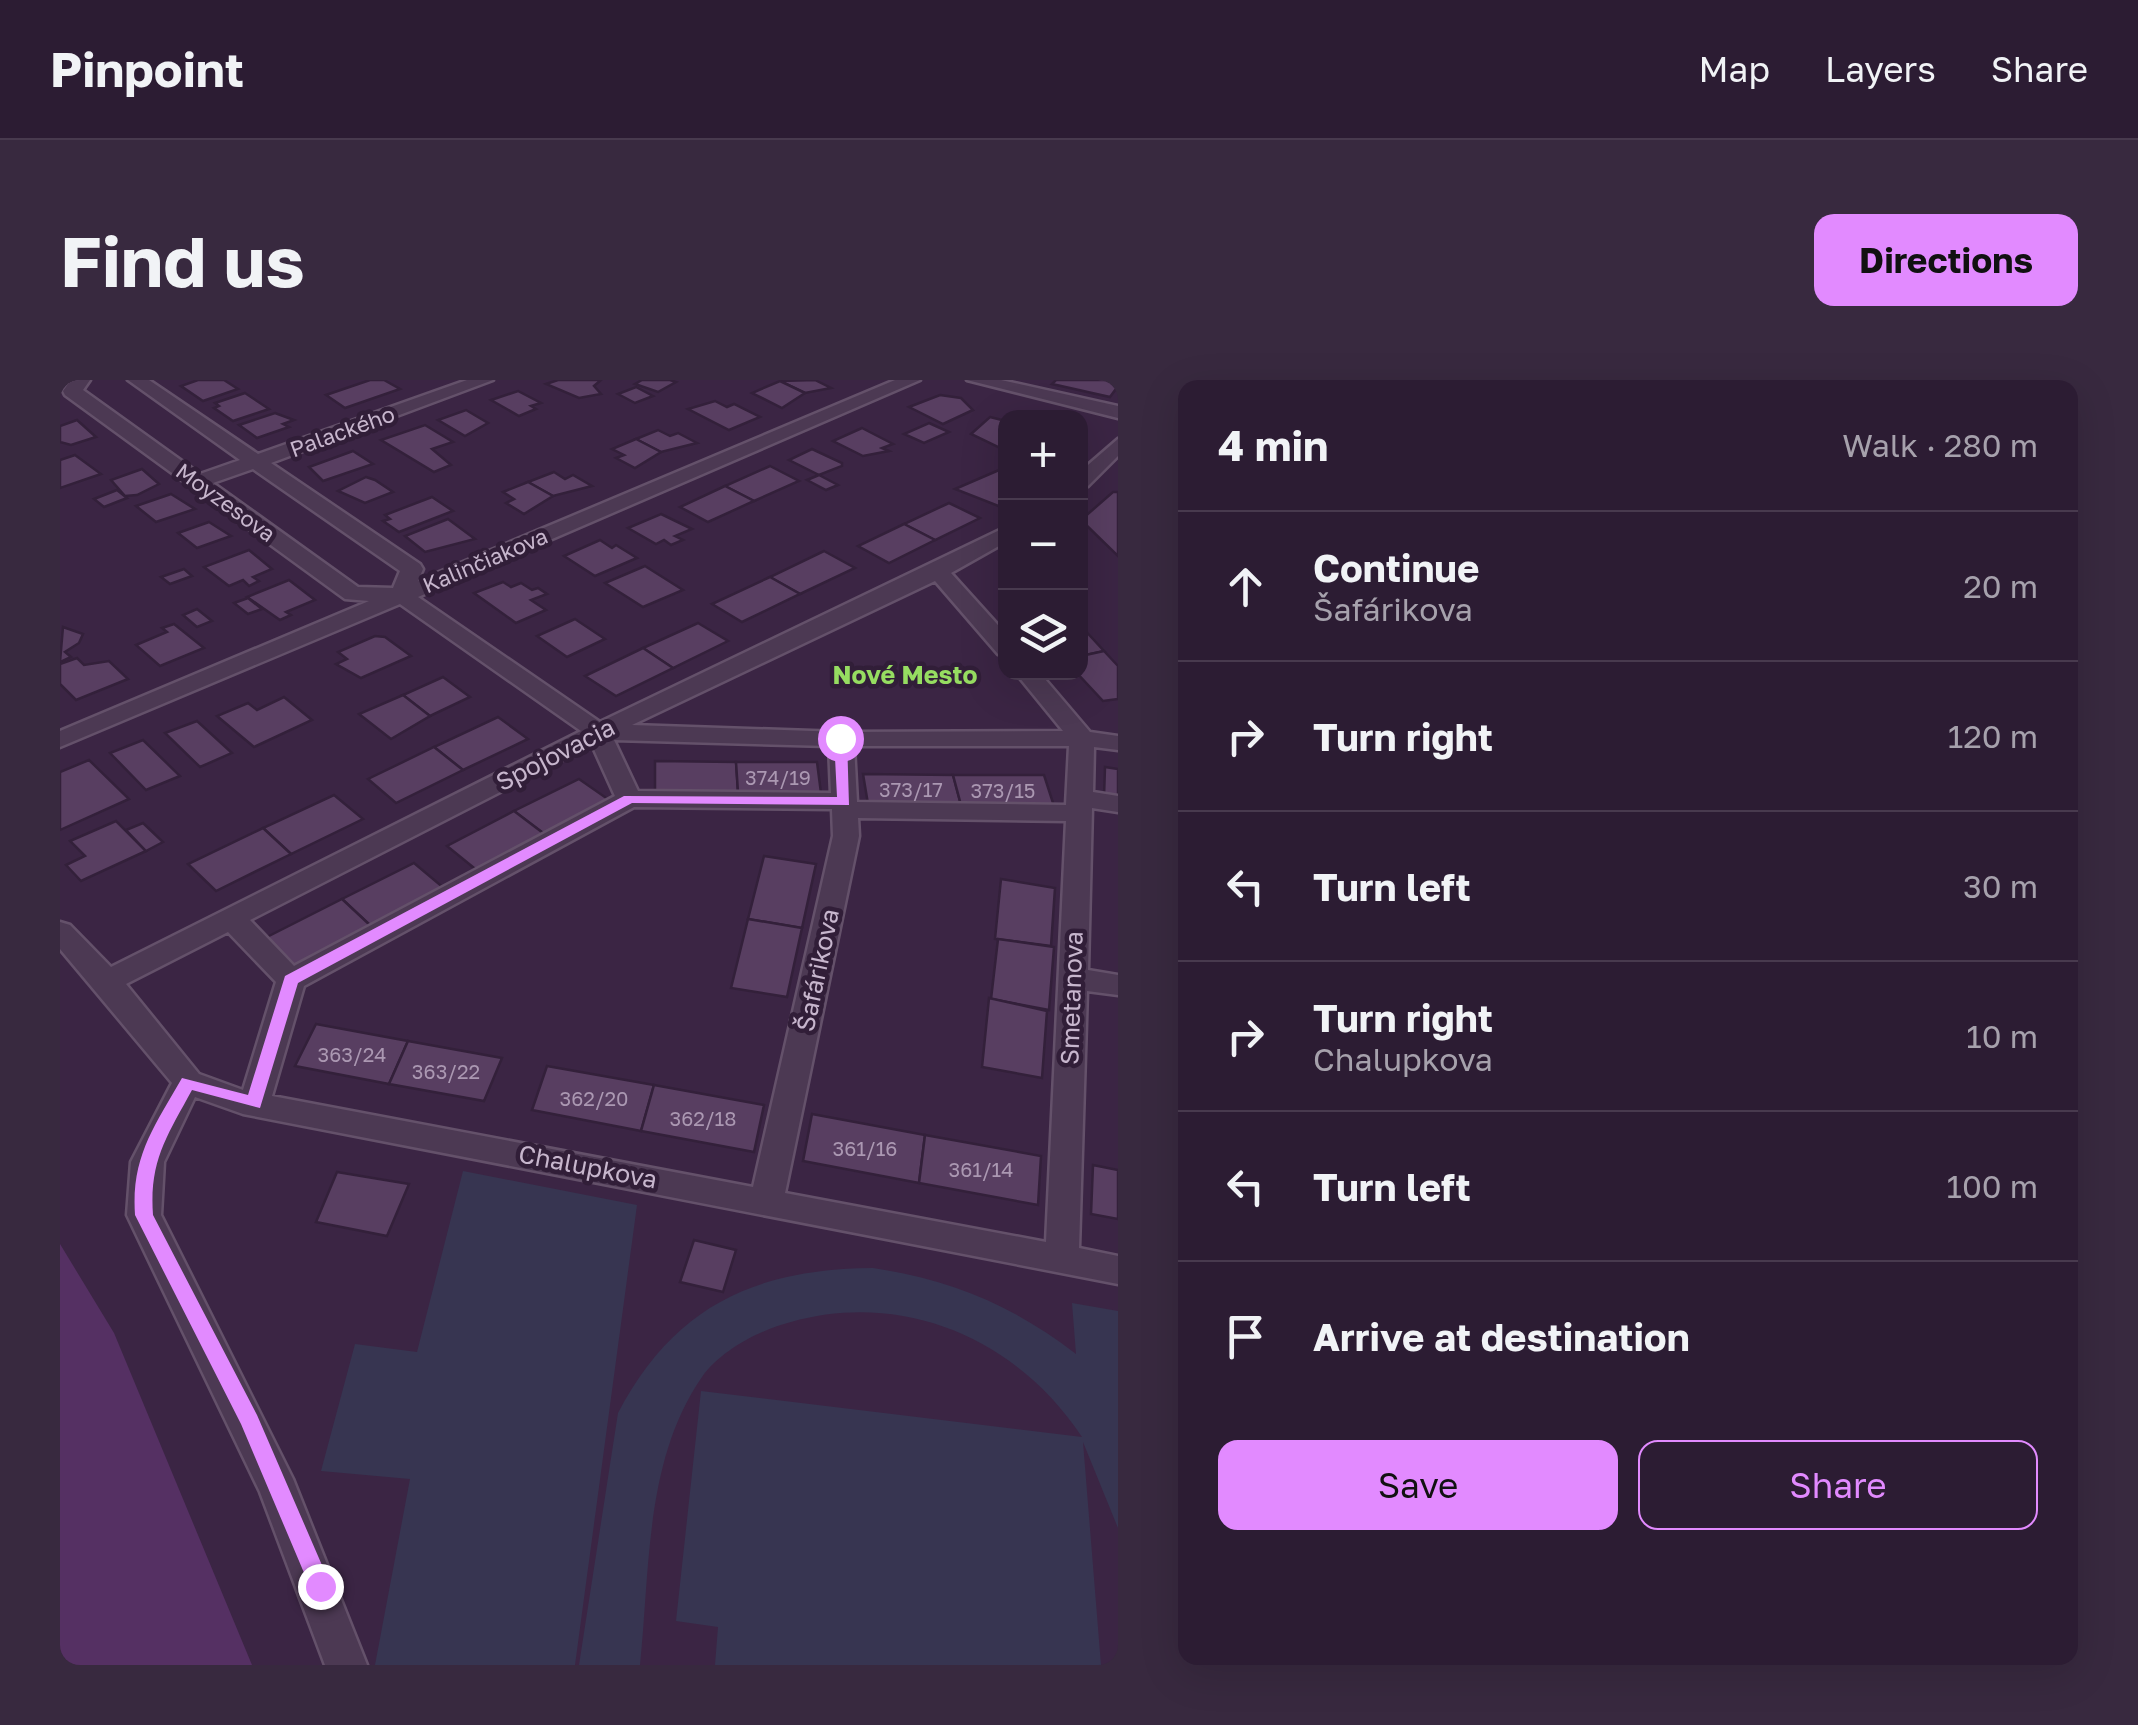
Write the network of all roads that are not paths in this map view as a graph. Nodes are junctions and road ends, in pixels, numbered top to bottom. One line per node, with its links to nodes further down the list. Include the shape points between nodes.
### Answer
1 (81, 380): 12 (street, Moyzesova, via 72,391)
2 (136, 380): 8 (street, Moyzesova)
3 (484, 380): 8 (street, Palackého)
4 (911, 380): 15 (street, Kalinčiakova)
5 (976, 380): 6 (street)
6 (1118, 412)
7 (1118, 445): 9 (street)
8 (256, 461): 12 (street, Palackého); 15 (street, Moyzesova, via 412,569)
9 (1088, 475)
10 (1088, 477): 11 (street)
11 (1118, 480)
12 (198, 482): 15 (street, Moyzesova, via 353,594)
13 (998, 537): 14 (street, Spojovacia)
14 (938, 571): 16 (street); 18 (street, Spojovacia)
15 (401, 595): 18 (street); 21 (street, Kalinčiakova)
16 (998, 640)
17 (1033, 680): 20 (street)
18 (598, 732): 19 (street); 23 (street); 27 (street, Spojovacia)
19 (840, 738): 20 (street); 26 (street, Šafárikova)
20 (1082, 738): 22 (street); 25 (street, Smetanova)
21 (60, 740)
22 (1118, 743)
23 (629, 799): 26 (street); 31 (street)
24 (1118, 804): 25 (street)
25 (1079, 805): 26 (street); 29 (street, Smetanova)
26 (845, 806): 35 (street, Šafárikova, via 846,836)
27 (231, 918): 30 (street, Spojovacia); 31 (street)
28 (60, 932): 30 (street)
29 (1071, 978): 32 (street); 36 (street, Smetanova)
30 (106, 980): 33 (street)
31 (291, 980): 34 (street)
32 (1118, 985)
33 (188, 1082): 34 (street, Chalupkova); 38 (street, via 149,1153 144,1215 250,1421)
34 (254, 1104): 35 (street, Chalupkova)
35 (766, 1199): 36 (street, Chalupkova)
36 (1062, 1258): 37 (street, Chalupkova)
37 (1118, 1270)
38 (346, 1665)

